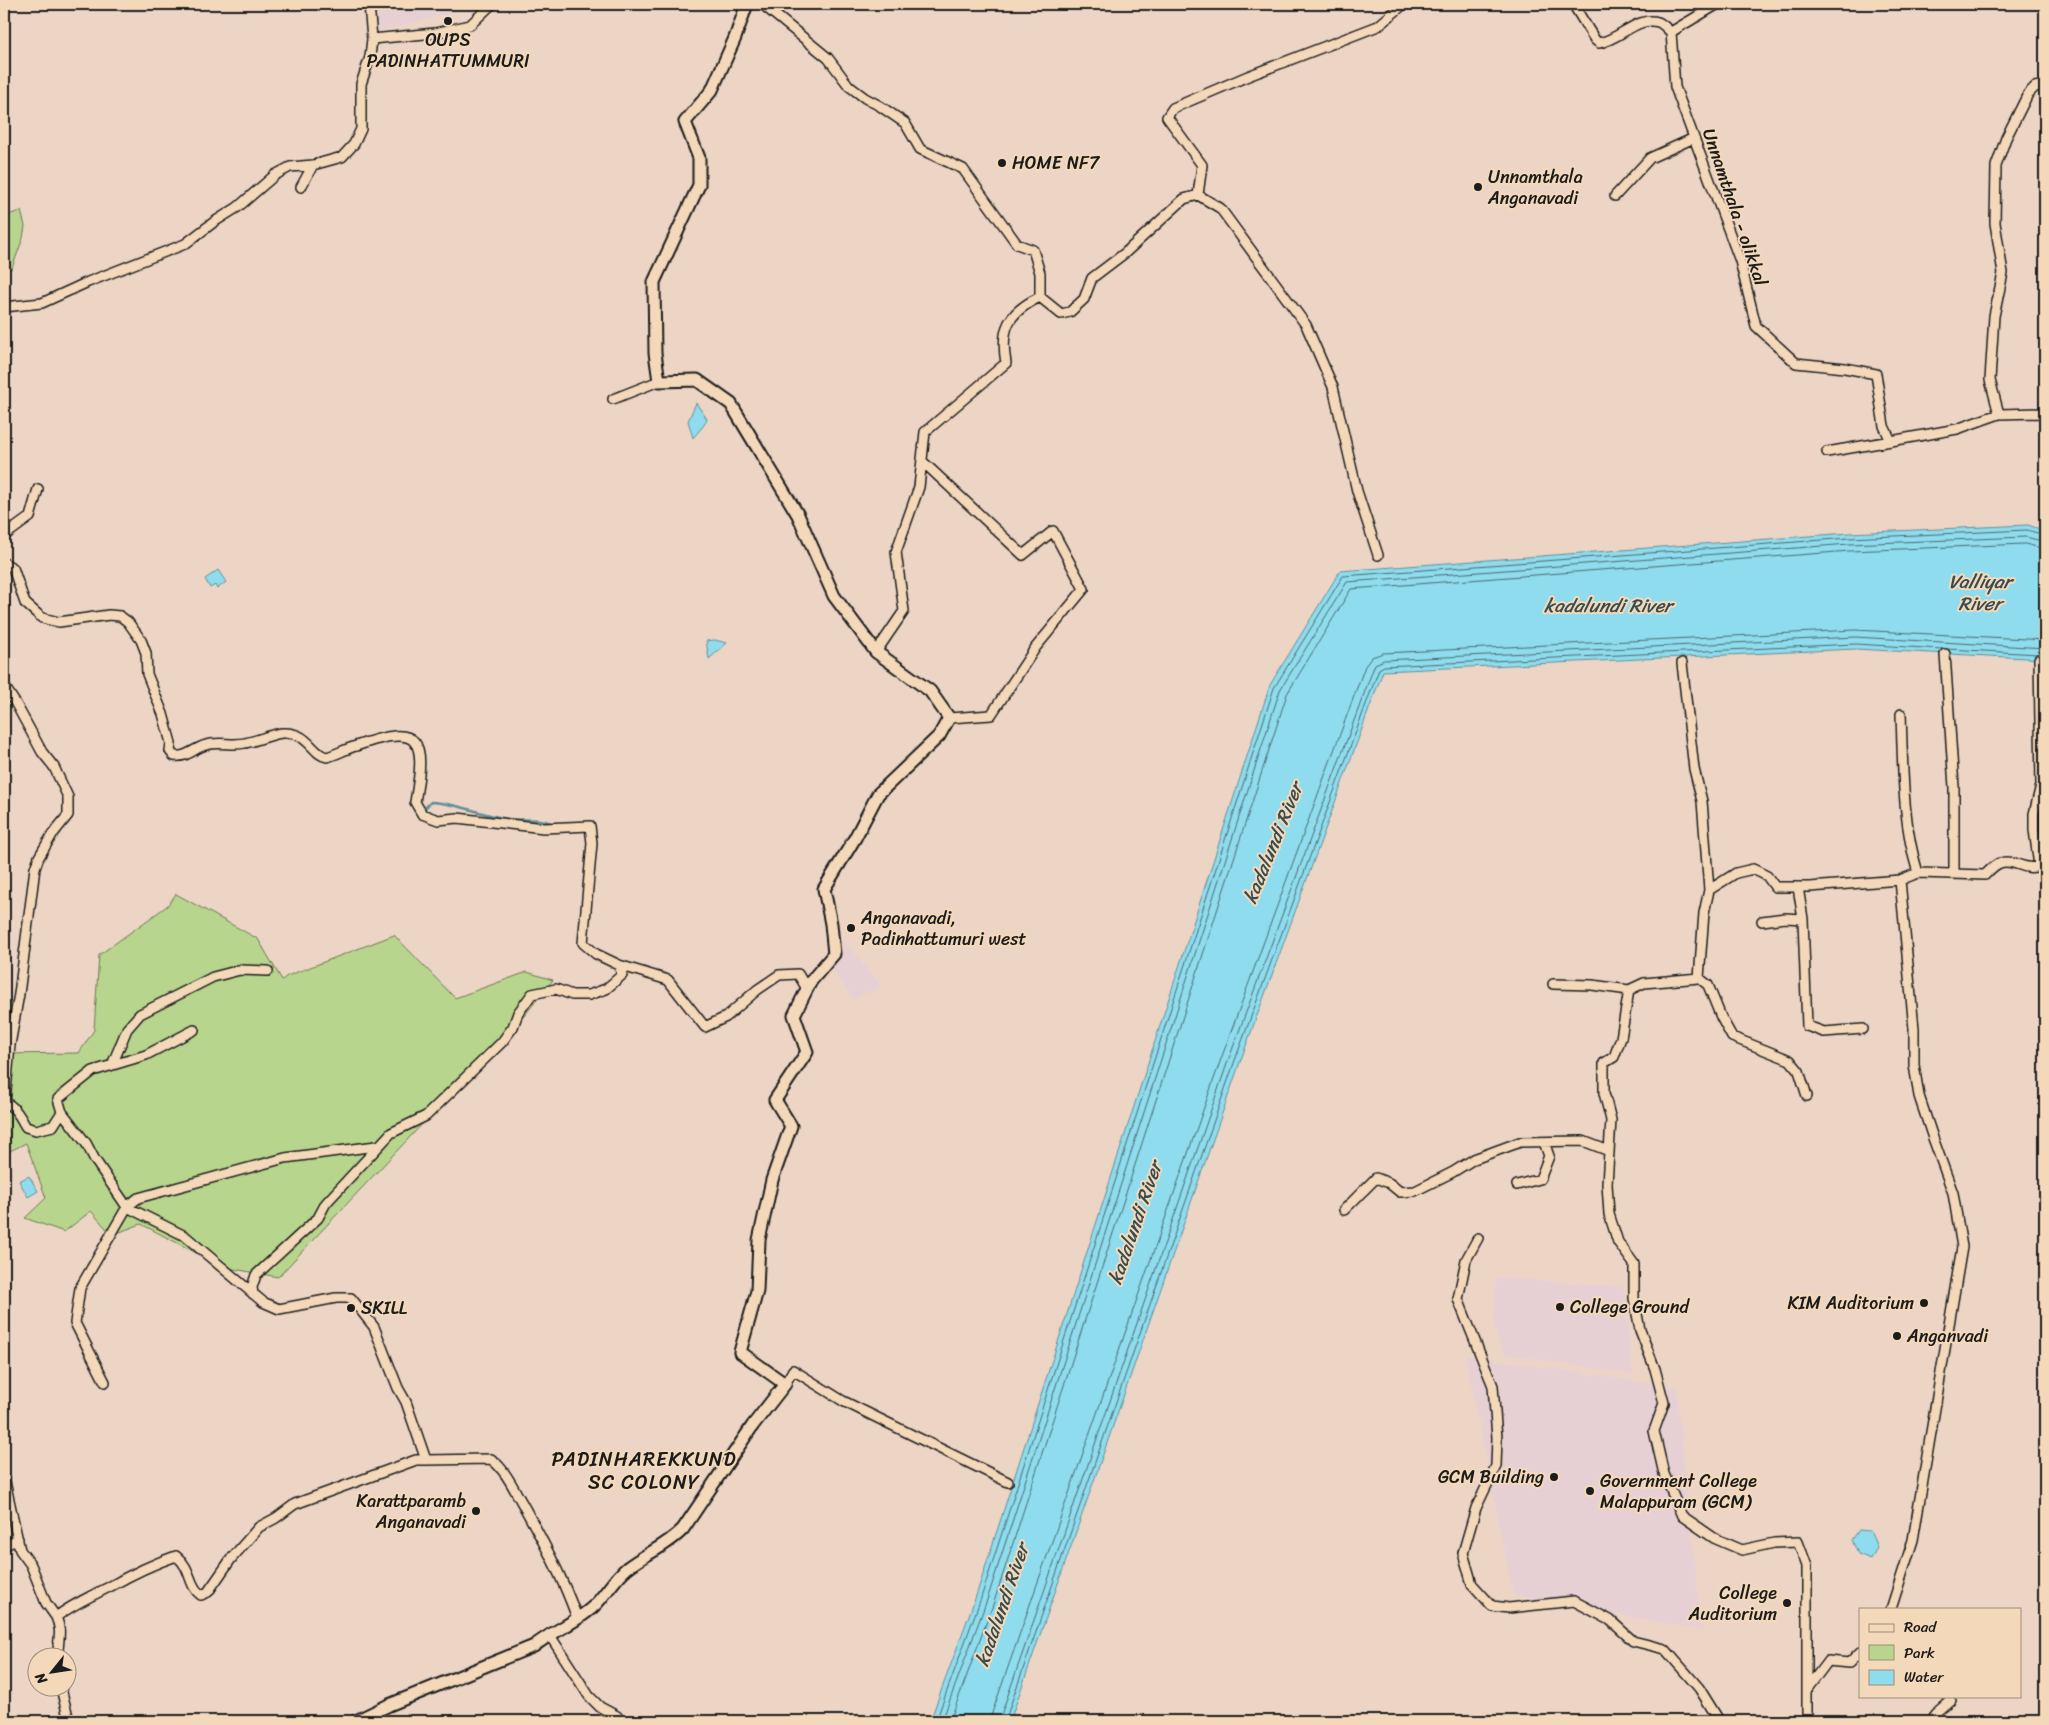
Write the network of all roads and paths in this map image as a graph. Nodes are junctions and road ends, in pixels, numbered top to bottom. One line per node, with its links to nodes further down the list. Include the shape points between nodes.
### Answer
1 (369, 4): 9 (street)
2 (492, 4): 9 (street, via 470,25 435,33)
3 (747, 4): 18 (main road, via 712,90 685,122 699,158 699,185 654,282 655,353)
4 (762, 4): 16 (street, via 828,58 849,86 904,123 920,149 964,169 1016,244 1033,250 1040,272)
5 (1404, 4): 14 (street, via 1378,26 1173,108 1167,117 1202,165)
6 (1573, 4): 8 (street, via 1599,43 1646,22 1659,22)
7 (1718, 4): 8 (street)
8 (1671, 32): 11 (street, Unnamthala - olikkal, via 1675,87)
9 (372, 38): 12 (street, via 361,84 361,129 354,144 342,157)
10 (2045, 85): 21 (street, via 2035,87 2028,94 1996,166 1995,223 2003,273 1994,316 1990,380)
11 (1694, 138): 15 (street, via 1650,158); 22 (street, Unnamthala - olikkal, via 1740,261 1756,326 1796,363 1876,374 1884,426)
12 (314, 165): 13 (street); 17 (street, via 290,167 275,174 238,207 185,244 42,303)
13 (301, 187)
14 (1198, 195): 16 (street, via 1184,199 1125,254 1092,278 1084,300 1070,312 1060,314); 27 (street, via 1220,208 1306,325 1333,387 1357,491)
15 (1615, 196)
16 (1040, 297): 24 (street, via 1023,305 1008,322 1003,344 1006,363 926,432)
17 (4, 307)
18 (659, 381): 19 (street); 29 (main road, via 697,380 731,404 798,515 834,596)
19 (613, 399)
20 (2045, 413): 21 (street)
21 (1999, 414): 22 (street, via 1957,429)
22 (1891, 441): 23 (street)
23 (1827, 452)
24 (922, 462): 29 (street, via 919,487 896,552 904,611); 35 (street, via 1023,555 1053,531 1084,588 1036,647 991,715)
25 (38, 489): 26 (street, via 30,517)
26 (4, 536)
27 (1378, 555)
28 (4, 564): 43 (street, via 13,568 25,604 42,618 59,622 109,615 120,616 128,622 146,653 147,674 166,723 170,751 174,756 186,755 205,745 241,744 280,733 305,739 321,756 327,757 382,738 405,735 417,745 420,774 415,802 428,818 544,828 590,826 592,843 583,943 596,954)
29 (876, 652): 35 (main road, via 930,691)
30 (1945, 654): 37 (street, via 1954,787)
31 (2039, 659): 37 (street, via 2041,785 2034,830 2039,866 2034,869 2004,862 1985,875)
32 (1682, 663): 40 (street, via 1694,769 1702,801)
33 (4, 686): 53 (street, via 54,768 65,789 69,807 68,815 52,835 35,868)
34 (1901, 714): 36 (street, via 1905,803)
35 (949, 718): 47 (main road, via 939,736 878,794 824,889 834,954)
36 (1918, 873): 37 (street); 38 (street)
37 (1954, 873)
38 (1900, 880): 39 (street); 70 (street, via 1914,1029 1914,1065 1920,1096 1953,1193 1962,1247 1913,1540)
39 (1798, 887): 40 (street, via 1775,887 1767,876 1753,869 1736,874); 41 (street)
40 (1709, 890): 45 (street)
41 (1803, 920): 42 (street); 50 (street, via 1807,1026 1824,1032)
42 (1762, 921)
43 (619, 965): 47 (street, via 668,980 705,1027 726,1016 779,975 798,974); 56 (street, via 622,975 606,989 589,995 572,996 556,989 532,994 502,1042 444,1100 426,1116 391,1133)
44 (268, 971): 51 (street, via 240,970 213,977 140,1014 126,1029)
45 (1699, 978): 48 (street, via 1644,983); 52 (street, via 1708,985 1732,1038 1790,1060 1799,1071)
46 (1553, 984): 48 (street, via 1592,984)
47 (807, 988): 64 (main road, via 794,1015 806,1052 775,1100 790,1126 772,1180 758,1240 757,1292 740,1352)
48 (1629, 990): 57 (street, via 1621,1038 1614,1057 1604,1063 1604,1093 1611,1120)
49 (194, 1030): 51 (street, via 146,1055)
50 (1863, 1030)
51 (112, 1065): 54 (street, via 93,1070 58,1099)
52 (1806, 1096)
53 (4, 1102): 54 (street, via 10,1104 26,1127 36,1130 53,1126)
54 (62, 1112): 59 (street)
55 (1544, 1142): 57 (street, via 1583,1142); 58 (street, via 1549,1156 1540,1179); 60 (street, via 1520,1142 1495,1150 1415,1190 1400,1192 1376,1178)
56 (374, 1150): 59 (street, via 376,1146 285,1158 138,1198); 62 (street, via 326,1203 318,1218 256,1275)
57 (1609, 1151): 76 (street, via 1609,1214 1618,1242 1634,1264 1634,1298 1640,1330 1664,1403 1654,1432 1664,1474 1682,1516 1714,1538 1742,1550 1798,1542 1807,1566)
58 (1517, 1185)
59 (127, 1207): 62 (street, via 185,1236); 63 (street, via 80,1288 74,1323)
60 (1344, 1210)
61 (1478, 1238): 82 (street, via 1466,1260 1458,1299 1493,1386 1497,1438 1496,1466 1476,1508 1463,1553 1472,1584 1492,1606 1509,1608 1574,1601 1610,1620 1632,1641 1665,1649 1699,1688)
62 (253, 1294): 65 (street, via 279,1309 351,1298 374,1327)
63 (105, 1382)
64 (786, 1384): 67 (street, via 792,1370 843,1401); 72 (main road, via 753,1425 683,1529 671,1541 625,1569 593,1606)
65 (426, 1460): 71 (street, via 416,1460 295,1504 259,1527 208,1592 201,1595 192,1584 184,1562 176,1556 122,1579); 72 (street, via 491,1459 496,1463 543,1540)
66 (4, 1477): 68 (street)
67 (1008, 1482)
68 (18, 1539): 69 (street); 71 (street, via 20,1550 31,1565 46,1603)
69 (4, 1546)
70 (1891, 1608)
71 (56, 1617): 74 (street, via 61,1632)
72 (577, 1618): 73 (main road)
73 (549, 1634): 79 (street, via 588,1696); 81 (main road, via 534,1646 389,1704)
74 (57, 1648)
75 (1859, 1653): 76 (street, via 1849,1663 1828,1661)
76 (1807, 1690): 83 (street)
77 (62, 1698): 80 (street)
78 (1950, 1700): 84 (street)
79 (617, 1716)
80 (69, 1721)
81 (356, 1721)
82 (1718, 1721)
83 (1806, 1721)
84 (1931, 1721)

